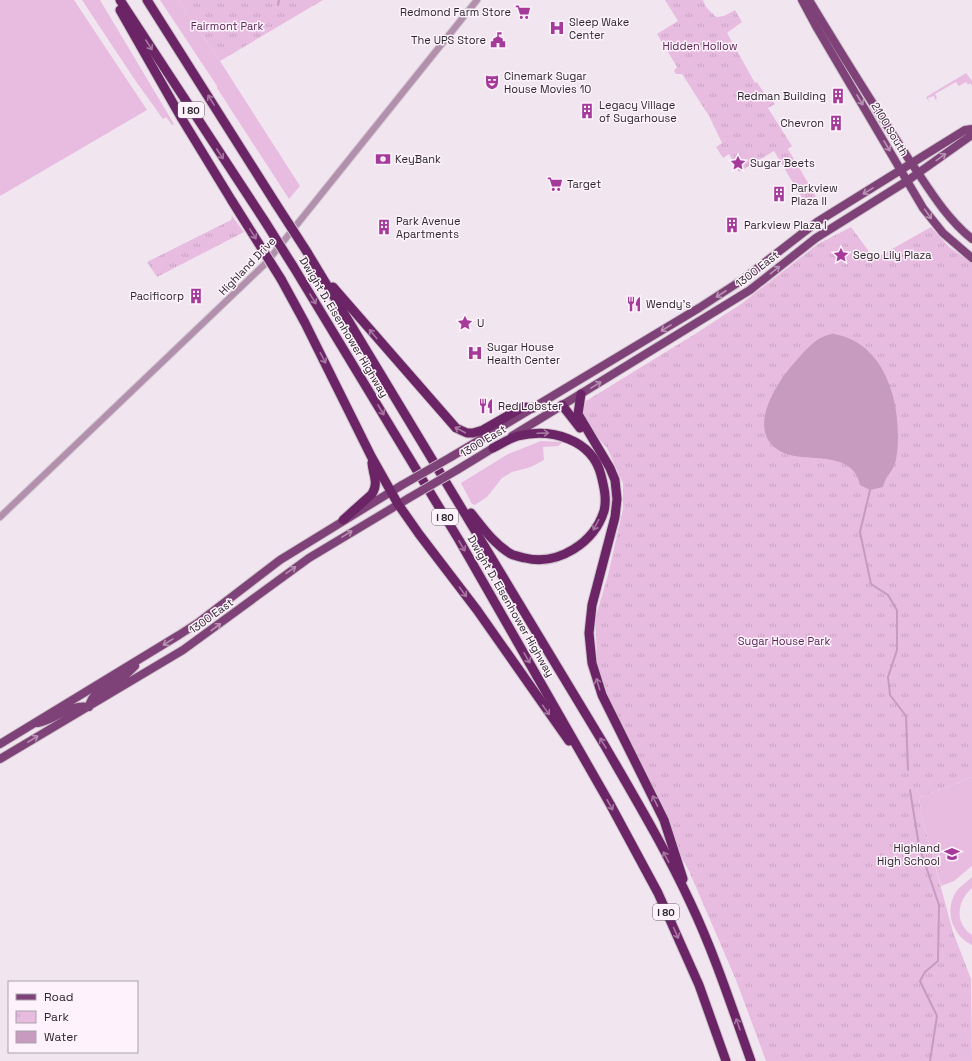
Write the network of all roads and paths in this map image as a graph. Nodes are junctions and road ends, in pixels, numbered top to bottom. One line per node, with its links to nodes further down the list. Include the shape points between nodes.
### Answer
1 (114, 0): 21 (highway, one-way to 21, bridge, via 182,119 281,279)
2 (120, 0): 33 (highway, Dwight D. Eisenhower Highway / I 80, one-way to 33, bridge, via 293,266 459,540)
3 (147, 0): 16 (highway, Dwight D. Eisenhower Highway / I 80, one-way to 3, bridge)
4 (477, 0): 26 (street, Highland Drive, via 266,263)
5 (802, 0): 7 (main road, 2100 South)
6 (809, 0): 8 (main road, 2100 South)
7 (816, 28): 8 (main road, via 825,34 848,72); 11 (main road, 2100 South, one-way to 11)
8 (854, 74): 10 (main road, 2100 South)
9 (972, 130): 10 (main road, 1300 East, via 965,130); 12 (main road, 1300 East, one-way to 9, via 969,137)
10 (912, 164): 11 (main road, 1300 East); 12 (main road, 2100 South)
11 (902, 170): 13 (main road, 2100 South); 19 (main road, 1300 East, one-way to 19, via 817,222 727,290)
12 (918, 173): 13 (main road, 1300 East); 14 (main road, 2100 South, via 945,213)
13 (907, 181): 15 (main road, 2100 South, one-way to 15, via 936,225); 17 (main road, 1300 East, one-way to 13, via 750,290 816,238)
14 (972, 239)
15 (972, 258)
16 (315, 265): 19 (highway, one-way to 16, via 523,407 473,433 456,428); 24 (highway, Dwight D. Eisenhower Highway / I 80)
17 (581, 394): 18 (main road, 1300 East); 22 (highway, via 578,414)
18 (562, 405): 20 (main road, 1300 East); 22 (highway)
19 (533, 408): 23 (main road, 1300 East, bridge)
20 (493, 448): 24 (highway, one-way to 24, via 517,436 552,433 568,438 587,449 599,467 606,493 604,511 594,530 564,555 548,559 513,555 497,544); 25 (main road, 1300 East, bridge)
21 (371, 456): 23 (highway); 27 (highway, via 375,489)
22 (603, 456): 34 (highway, one-way to 22, via 664,820 602,695 592,663 589,633 592,604 615,517 617,499 615,480)
23 (391, 492): 25 (highway); 27 (main road, 1300 East)
24 (453, 492): 34 (highway, Dwight D. Eisenhower Highway / I 80, one-way to 24, via 646,817 605,746)
25 (398, 504): 29 (main road, 1300 East, one-way to 25, via 207,634 314,554); 33 (highway, one-way to 33)
26 (0, 517)
27 (343, 520): 28 (main road, 1300 East, one-way to 28, via 280,560 199,622)
28 (142, 658): 29 (main road, via 126,675 94,694); 30 (main road, 1300 East)
29 (89, 707): 30 (main road, via 78,705 49,721); 32 (main road, 1300 East, one-way to 29)
30 (33, 724): 31 (main road, 1300 East)
31 (0, 744)
32 (0, 759)
33 (591, 771): 35 (highway, Dwight D. Eisenhower Highway / I 80, one-way to 35, via 658,893 699,985)
34 (691, 904): 36 (highway, Dwight D. Eisenhower Highway / I 80, one-way to 34, via 728,995)
35 (726, 1061)
36 (751, 1061)

